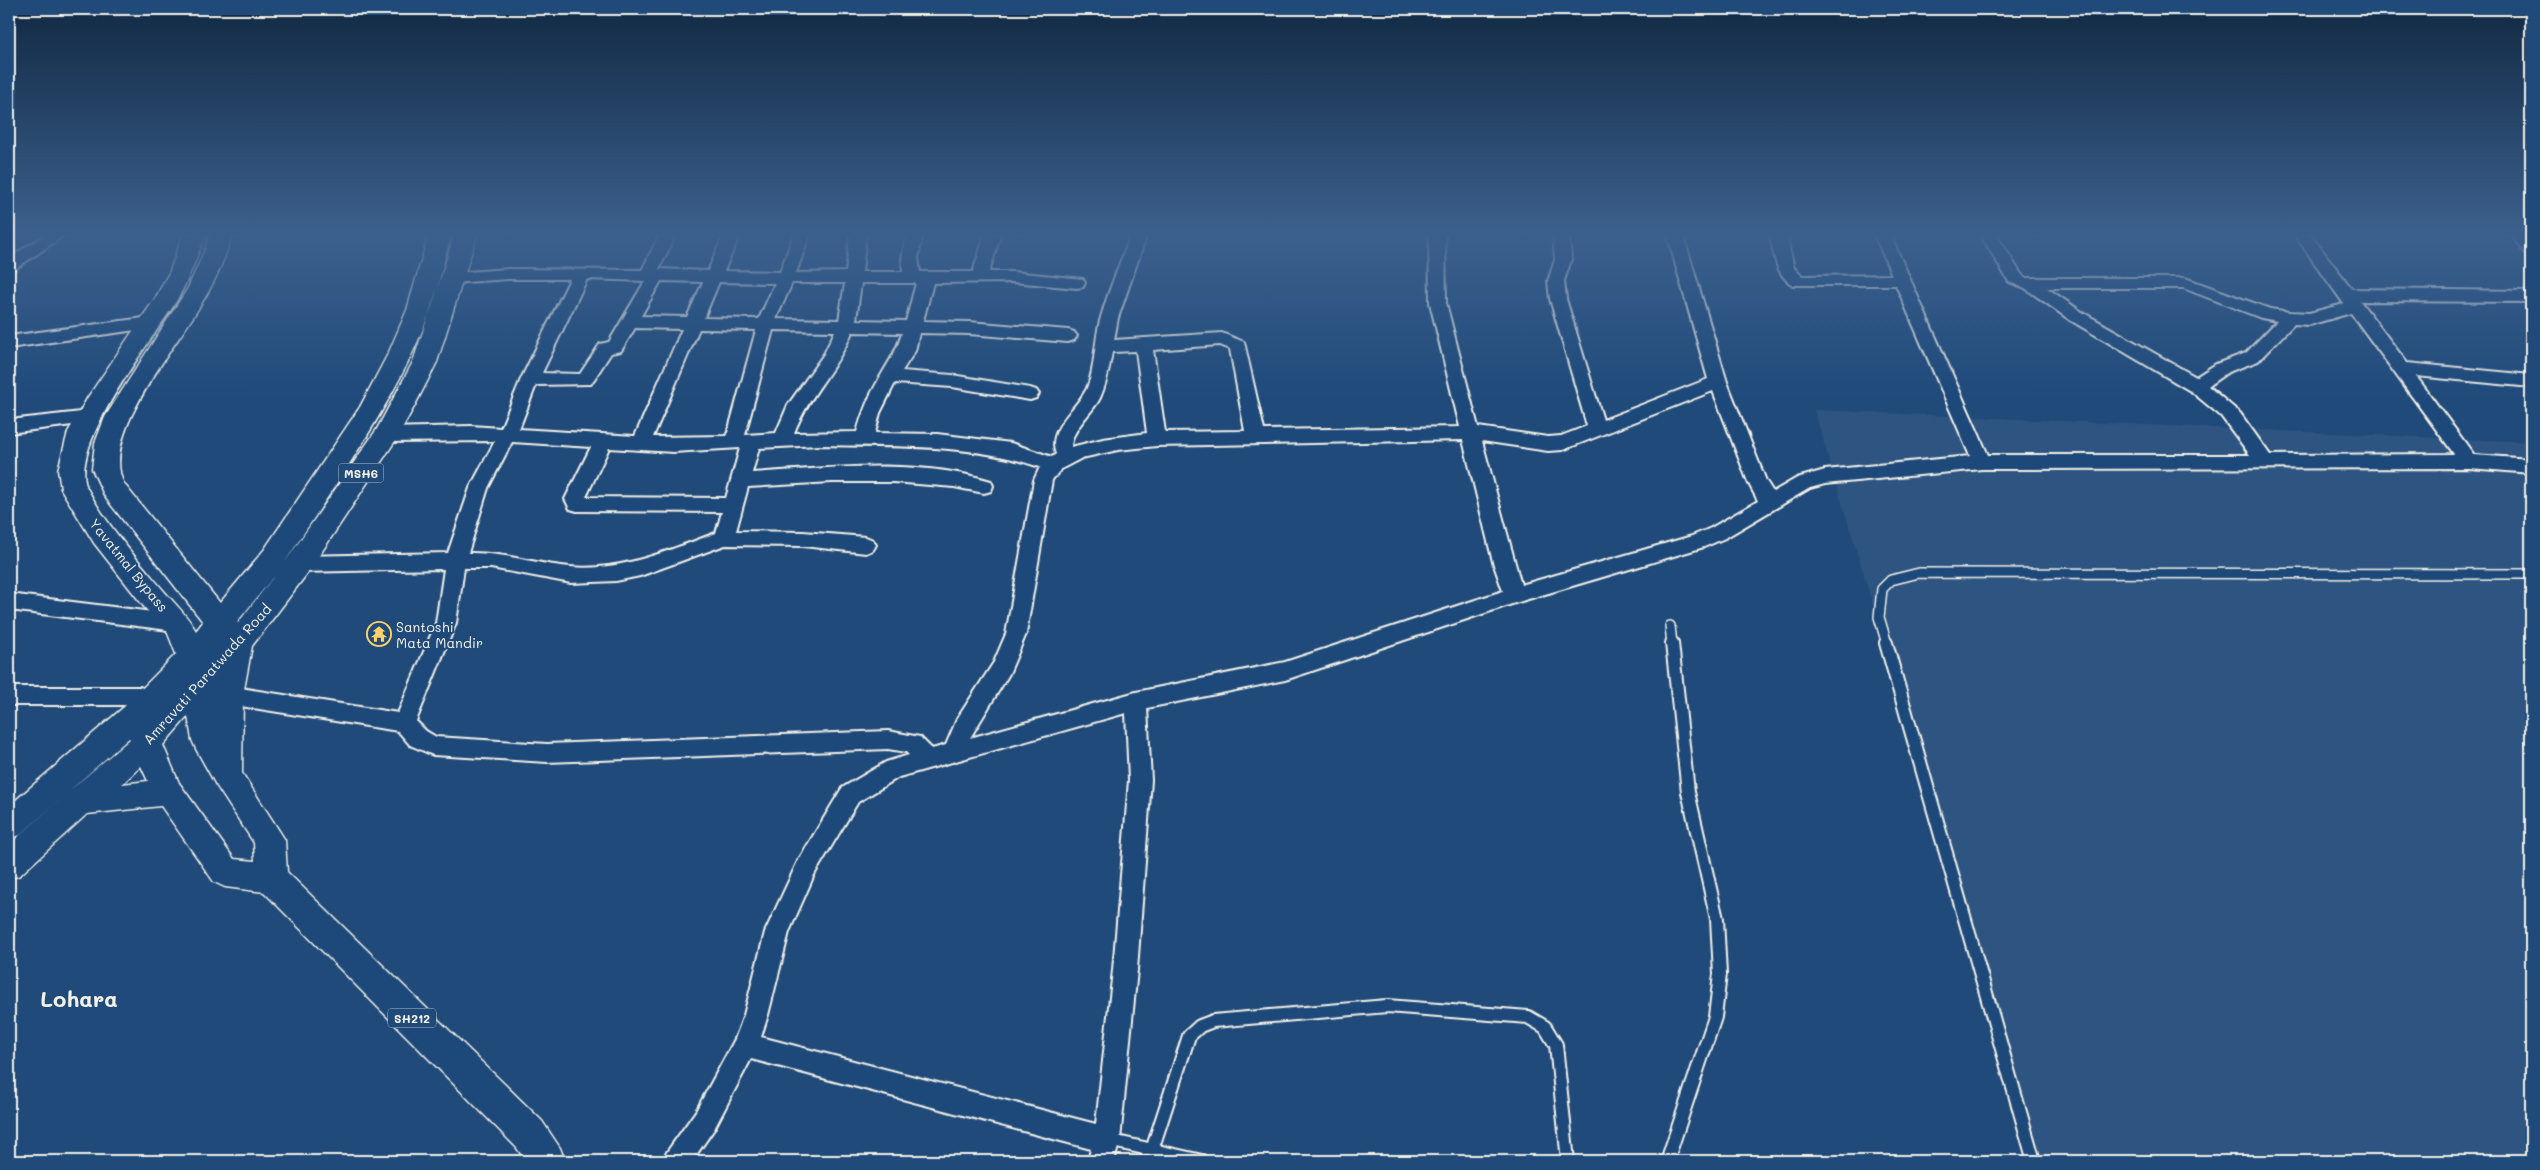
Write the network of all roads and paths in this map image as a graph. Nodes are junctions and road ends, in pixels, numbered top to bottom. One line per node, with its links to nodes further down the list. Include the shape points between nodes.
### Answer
1 (171, 289): 23 (main road, Yavatmal Bypass)
2 (198, 289): 69 (main road, via 123,407 107,450 105,470 114,490)
3 (426, 289): 69 (main road, Amravati Paratwada Road / MSH6, via 401,352 370,411 274,557)
4 (449, 289): 43 (main road, Amravati Paratwada Road / MSH6, via 425,362)
5 (574, 289): 34 (street)
6 (645, 289): 22 (street)
7 (708, 289): 24 (street)
8 (781, 289): 25 (street)
9 (854, 289): 26 (street)
10 (918, 289): 27 (street)
11 (1120, 289): 31 (street, via 1109,318)
12 (1438, 289): 42 (street, via 1438,303)
13 (1557, 289): 41 (street)
14 (1691, 289): 36 (street)
15 (1905, 289): 54 (street)
16 (2036, 289): 37 (street, via 2072,315)
17 (2199, 289): 21 (street, via 2267,314)
18 (2343, 289): 20 (street)
19 (2531, 296): 20 (street)
20 (2351, 300): 21 (street, via 2309,319); 32 (street)
21 (2290, 318): 37 (street, via 2252,357 2222,368)
22 (629, 322): 24 (street); 34 (street, via 615,347 606,348 585,380)
23 (151, 323): 29 (street); 39 (main road, Yavatmal Bypass)
24 (693, 323): 25 (street); 51 (street)
25 (766, 323): 26 (street); 50 (street)
26 (846, 325): 27 (street); 48 (street, via 822,373 797,406)
27 (914, 326): 28 (street); 33 (street, via 906,351)
28 (1068, 336)
29 (9, 342)
30 (1144, 344): 31 (street); 45 (street, via 1222,339 1238,346); 46 (street)
31 (1104, 347): 52 (street, via 1091,398 1064,436)
32 (2402, 369): 35 (street); 53 (street)
33 (890, 376): 38 (street, via 952,381); 49 (street, via 871,413)
34 (530, 379): 44 (street)
35 (2531, 381)
36 (1718, 382): 41 (street); 59 (street, via 1757,482)
37 (2196, 386): 55 (street, via 2222,405)
38 (1030, 394)
39 (90, 416): 40 (street); 70 (main road, Yavatmal Bypass, via 76,447 71,470 74,489 104,536)
40 (9, 427)
41 (1597, 429): 42 (street, via 1571,441 1548,444)
42 (1471, 433): 45 (street); 66 (street, via 1500,553)
43 (386, 435): 44 (street); 64 (main road, Amravati Paratwada Road / MSH6)
44 (507, 435): 47 (street); 63 (street, via 479,488)
45 (1256, 438): 46 (street)
46 (1156, 439): 52 (street, via 1119,444)
47 (604, 440): 51 (street); 60 (street, via 575,499 577,504)
48 (782, 440): 49 (street); 50 (street)
49 (864, 440): 52 (street, via 937,441)
50 (743, 442): 51 (street); 57 (street)
51 (641, 443)
52 (1059, 460): 76 (street, via 1043,480 1016,634 1008,657 968,717)
53 (2469, 461): 55 (street); 56 (street)
54 (1982, 462): 55 (street); 59 (street, via 1825,476 1804,483)
55 (2264, 462)
56 (2531, 466)
57 (740, 481): 58 (street, via 897,475 960,480); 60 (street)
58 (984, 486)
59 (1770, 504): 66 (street, via 1697,542)
60 (733, 505): 61 (street)
61 (724, 538): 62 (street, via 803,539); 63 (street, via 655,563 616,573 571,575 506,561)
62 (866, 545)
63 (456, 561): 64 (street); 75 (street, via 446,623)
64 (299, 564): 69 (main road, Amravati Paratwada Road / MSH6)
65 (2531, 574): 92 (lane, via 1919,573 1895,577 1881,587 1879,617)
66 (1514, 595): 73 (street, via 1285,671)
67 (9, 602): 70 (street)
68 (1670, 626): 91 (lane, via 1688,792 1717,919 1720,974 1715,1017)
69 (230, 633): 70 (main road, Amravati Paratwada Road / MSH6); 71 (main road)
70 (189, 648): 74 (main road, Amravati Paratwada Road / MSH6); 74 (main road, via 150,679); 78 (main road, via 202,724 210,746)
71 (228, 695): 75 (street); 78 (main road)
72 (9, 696): 74 (street)
73 (1136, 700): 76 (street); 85 (street, via 1139,789 1126,970)
74 (141, 718): 79 (main road); 80 (main road, Amravati Paratwada Road / MSH6); 81 (main road, Amravati Paratwada Road / MSH6)
75 (404, 723): 77 (street, via 418,738 433,746 547,753 888,740 912,744)
76 (955, 752): 77 (street)
77 (928, 759): 84 (street, via 894,769 867,783 850,795 838,812 806,868 777,932)
78 (228, 776): 83 (main road, via 269,840)
79 (168, 792): 80 (main road); 83 (main road, via 225,872)
80 (77, 802): 82 (main road, Amravati Paratwada Road / MSH6)
81 (9, 825)
82 (9, 865)
83 (272, 878): 87 (main road, SH212, via 529,1134)
84 (745, 1045): 85 (street); 88 (street, via 705,1120)
85 (1104, 1150): 86 (lane)
86 (1152, 1150): 89 (lane); 90 (lane, via 1189,1036 1200,1026 1213,1021 1386,1006 1528,1017 1542,1023 1550,1030 1556,1045)
87 (547, 1161)
88 (676, 1161)
89 (1202, 1161)
90 (1568, 1161)
91 (1667, 1161)
92 (2034, 1161)

